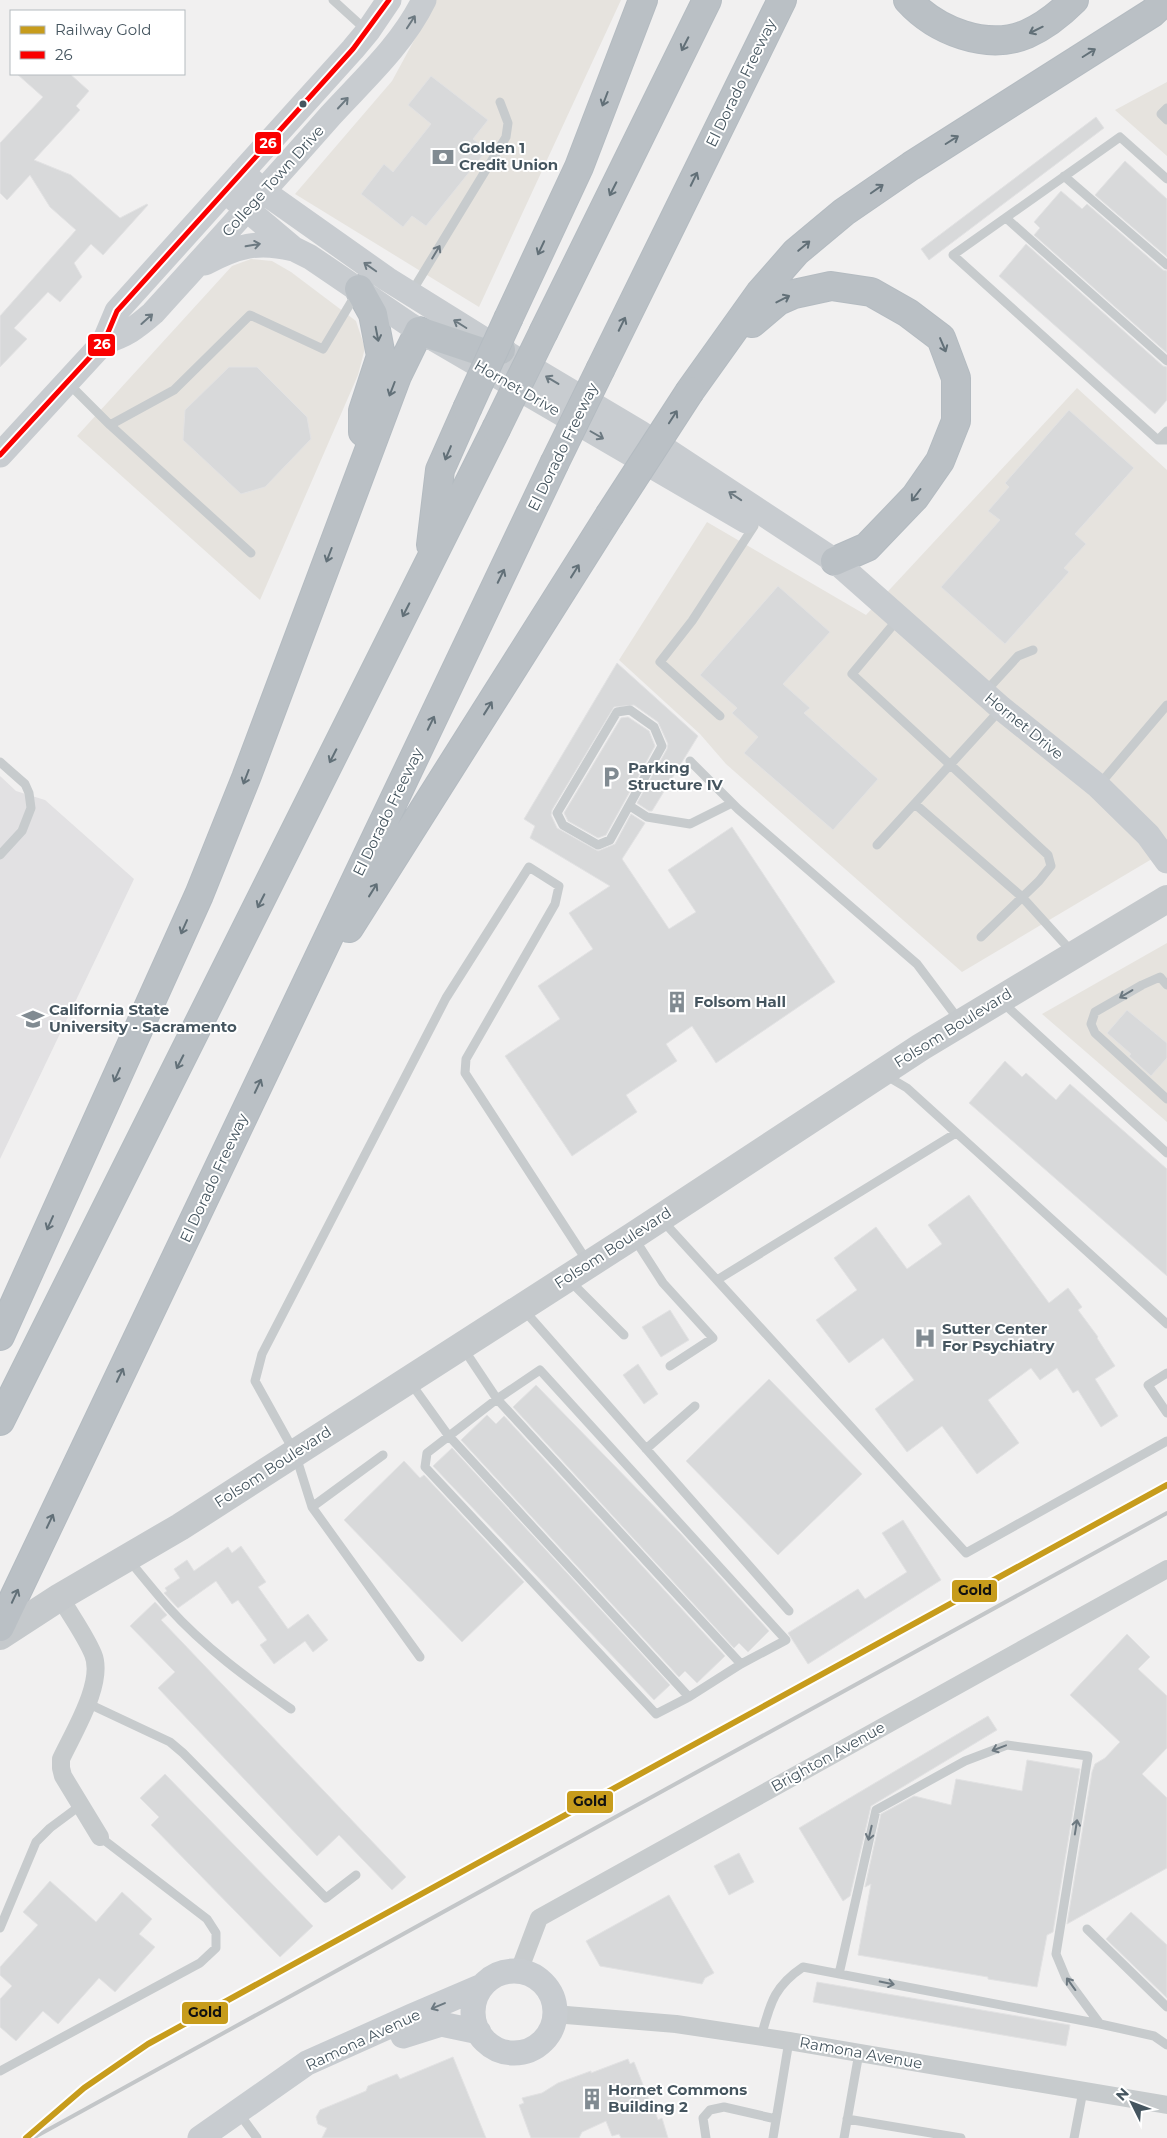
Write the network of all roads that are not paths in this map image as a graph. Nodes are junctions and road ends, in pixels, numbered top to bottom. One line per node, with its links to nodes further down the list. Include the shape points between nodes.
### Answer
1 (333, 0): 10 (lane)
2 (389, 0): 10 (street, College Town Drive)
3 (424, 0): 18 (street, College Town Drive, one-way to 3, via 381,61)
4 (643, 0): 39 (highway, one-way to 39, bridge, via 579,167 440,470)
5 (707, 0): 39 (highway, one-way to 39, bridge)
6 (782, 0): 63 (highway, El Dorado Freeway, one-way to 6, bridge, via 554,464)
7 (908, 0): 8 (highway, one-way to 7, via 1044,26 1007,39 968,37 949,30 928,19)
8 (1074, 0)
9 (1162, 7): 29 (highway, one-way to 9, via 760,293 796,252 844,212 910,166)
10 (368, 31): 14 (street, College Town Drive)
11 (500, 102): 24 (lane, one-way to 11, via 506,136 508,122)
12 (1167, 108): 13 (lane, via 1161,114)
13 (1167, 120)
14 (242, 172): 17 (street, College Town Drive); 18 (street, Hornet Drive)
15 (1064, 176): 16 (lane, via 1120,137); 19 (lane); 21 (lane)
16 (1167, 179)
17 (225, 191): 18 (street, Hornet Drive); 26 (street, College Town Drive, via 117,311)
18 (256, 201): 20 (street, Hornet Drive); 22 (street, College Town Drive); 24 (street, Hornet Drive, one-way to 18)
19 (1006, 218): 28 (lane); 33 (lane, via 953,256)
20 (294, 249): 22 (street, one-way to 20, via 224,252 248,245 263,243); 23 (street, Hornet Drive)
21 (1167, 265)
22 (192, 270): 26 (street, College Town Drive, one-way to 22, via 135,330)
23 (359, 290): 25 (street, Hornet Drive); 31 (lane, via 322,349 250,315 174,390); 35 (highway, one-way to 35, via 373,314 381,356 363,412)
24 (411, 293): 27 (street, Hornet Drive, one-way to 24)
25 (419, 331): 27 (highway, via 482,352); 35 (highway, one-way to 35, via 397,376); 36 (street, Hornet Drive, one-way to 36)
26 (104, 342): 30 (street, College Town Drive)
27 (501, 350): 38 (street, Hornet Drive, one-way to 27, via 638,432)
28 (1167, 361)
29 (707, 365): 38 (highway, one-way to 38, via 778,301 830,286 871,292 908,313 941,338 956,378 956,421 940,461 916,497 868,547); 63 (highway, one-way to 29, bridge)
30 (67, 382): 31 (lane); 34 (street, College Town Drive)
31 (110, 425): 37 (lane)
32 (1167, 431): 33 (lane)
33 (1163, 440)
34 (0, 455)
35 (364, 464): 75 (highway, one-way to 75, via 199,895)
36 (754, 526): 40 (street, Hornet Drive); 45 (lane, via 692,621 660,662)
37 (251, 553)
38 (834, 561): 40 (street, Hornet Drive)
39 (428, 567): 83 (highway, one-way to 83)
40 (873, 597): 41 (street, Hornet Drive)
41 (898, 619): 43 (street, Hornet Drive); 48 (lane, via 852,674)
42 (1033, 650): 43 (lane, via 1018,656)
43 (993, 701): 48 (lane); 49 (street, Hornet Drive)
44 (1167, 705): 49 (lane)
45 (720, 716)
46 (690, 761): 50 (lane)
47 (0, 762): 54 (lane, via 25,784 30,793 31,808 22,831)
48 (950, 765): 51 (lane); 56 (lane, via 1048,855 1051,866)
49 (1098, 786): 55 (street, Hornet Drive, via 1148,835)
50 (732, 803): 52 (lane, via 690,824 647,817); 62 (lane, via 917,964)
51 (915, 804): 53 (lane); 56 (lane)
52 (630, 806): 52 (lane, via 662,746 654,727 630,710 617,712 557,813 563,825 598,845 610,840)
53 (878, 845)
54 (0, 855)
55 (1167, 861)
56 (1022, 898): 58 (lane); 59 (lane)
57 (1167, 899): 59 (main road, Folsom Boulevard)
58 (981, 937)
59 (1074, 954): 61 (main road, Folsom Boulevard)
60 (1167, 984): 65 (lane, one-way to 65, via 1160,977 1142,985 1095,1012 1091,1024 1095,1033)
61 (998, 999): 62 (main road, Folsom Boulevard); 67 (lane)
62 (961, 1022): 64 (main road, Folsom Boulevard)
63 (282, 1035): 94 (highway, El Dorado Freeway, one-way to 63)
64 (881, 1072): 66 (lane, via 907,1088); 68 (main road, Folsom Boulevard)
65 (1167, 1099)
66 (956, 1133): 71 (lane); 73 (lane)
67 (1167, 1152)
68 (660, 1218): 69 (main road, Folsom Boulevard); 71 (lane)
69 (633, 1236): 70 (main road, Folsom Boulevard); 77 (lane, via 663,1283 713,1338)
70 (578, 1271): 72 (main road, Folsom Boulevard); 74 (lane); 87 (lane, via 466,1073 466,1059 555,904 559,886 529,867 446,998 262,1354 256,1381)
71 (717, 1280): 85 (lane, via 966,1553)
72 (521, 1307): 76 (main road, Folsom Boulevard); 86 (lane)
73 (1167, 1324)
74 (624, 1335)
75 (0, 1336)
76 (462, 1346): 79 (main road, Folsom Boulevard); 80 (lane)
77 (670, 1366)
78 (1167, 1373): 82 (lane, via 1148,1385)
79 (408, 1380): 84 (lane); 87 (main road, Folsom Boulevard)
80 (497, 1399): 84 (lane); 97 (lane); 97 (lane, via 540,1370 786,1640)
81 (696, 1406): 86 (lane)
82 (1167, 1413)
83 (0, 1421)
84 (448, 1436): 98 (lane); 98 (lane, via 427,1453 425,1467 656,1714)
85 (1167, 1441)
86 (646, 1449): 93 (lane)
87 (295, 1453): 89 (lane); 90 (main road, Folsom Boulevard)
88 (383, 1455): 89 (lane)
89 (312, 1507): 96 (lane)
90 (127, 1558): 92 (main road, Folsom Boulevard); 100 (lane, via 198,1637)
91 (1166, 1571): 106 (street, Brighton Avenue, via 539,1918)
92 (60, 1598): 95 (main road, Folsom Boulevard); 99 (street, via 94,1655 95,1685)
93 (790, 1611)
94 (0, 1626)
95 (0, 1636)
96 (420, 1658)
97 (741, 1664): 98 (lane)
98 (689, 1697)
99 (87, 1703): 101 (street, via 61,1759 63,1776); 103 (lane, via 170,1742 184,1753 326,1898)
100 (291, 1708)
101 (81, 1806): 102 (street); 104 (lane, via 36,1842)
102 (100, 1836): 117 (lane, via 207,1919 216,1933 216,1948 200,1963)
103 (356, 1875)
104 (0, 1928)
105 (1087, 1929): 109 (lane)
106 (519, 1971): 108 (street, Ramona Avenue, via 505,1972); 110 (street, via 543,1983 551,1994)
107 (839, 1974): 111 (lane, one-way to 111); 111 (lane, one-way to 107, via 1066,1978 1056,1954 1088,1756 1007,1745 965,1761 876,1810); 113 (lane, via 803,1967 787,1977 773,1997)
108 (482, 1986): 112 (street, via 473,2011); 122 (street, Ramona Avenue, one-way to 122, via 307,2063)
109 (1167, 2007)
110 (554, 2014): 112 (street, via 549,2034 528,2051 502,2052 490,2046); 113 (street, Ramona Avenue, via 676,2024)
111 (1100, 2024): 115 (lane, via 1154,2036)
112 (479, 2032): 122 (street, Ramona Avenue, via 441,2024 414,2031 296,2088)
113 (761, 2037): 114 (street, Ramona Avenue)
114 (789, 2041): 116 (street, Ramona Avenue); 120 (lane)
115 (1167, 2045)
116 (859, 2053): 118 (street, Ramona Avenue); 121 (lane)
117 (0, 2071)
118 (1082, 2091): 119 (street, Ramona Avenue); 129 (lane)
119 (1167, 2105)
120 (776, 2119): 125 (lane, via 724,2107 710,2110 703,2118); 126 (lane)
121 (847, 2119): 127 (lane); 128 (lane)
122 (247, 2124): 123 (street, Ramona Avenue); 124 (street, Ramona Avenue)
123 (200, 2138)
124 (223, 2138)
125 (706, 2138)
126 (773, 2138)
127 (844, 2138)
128 (961, 2138)
129 (1074, 2138)

